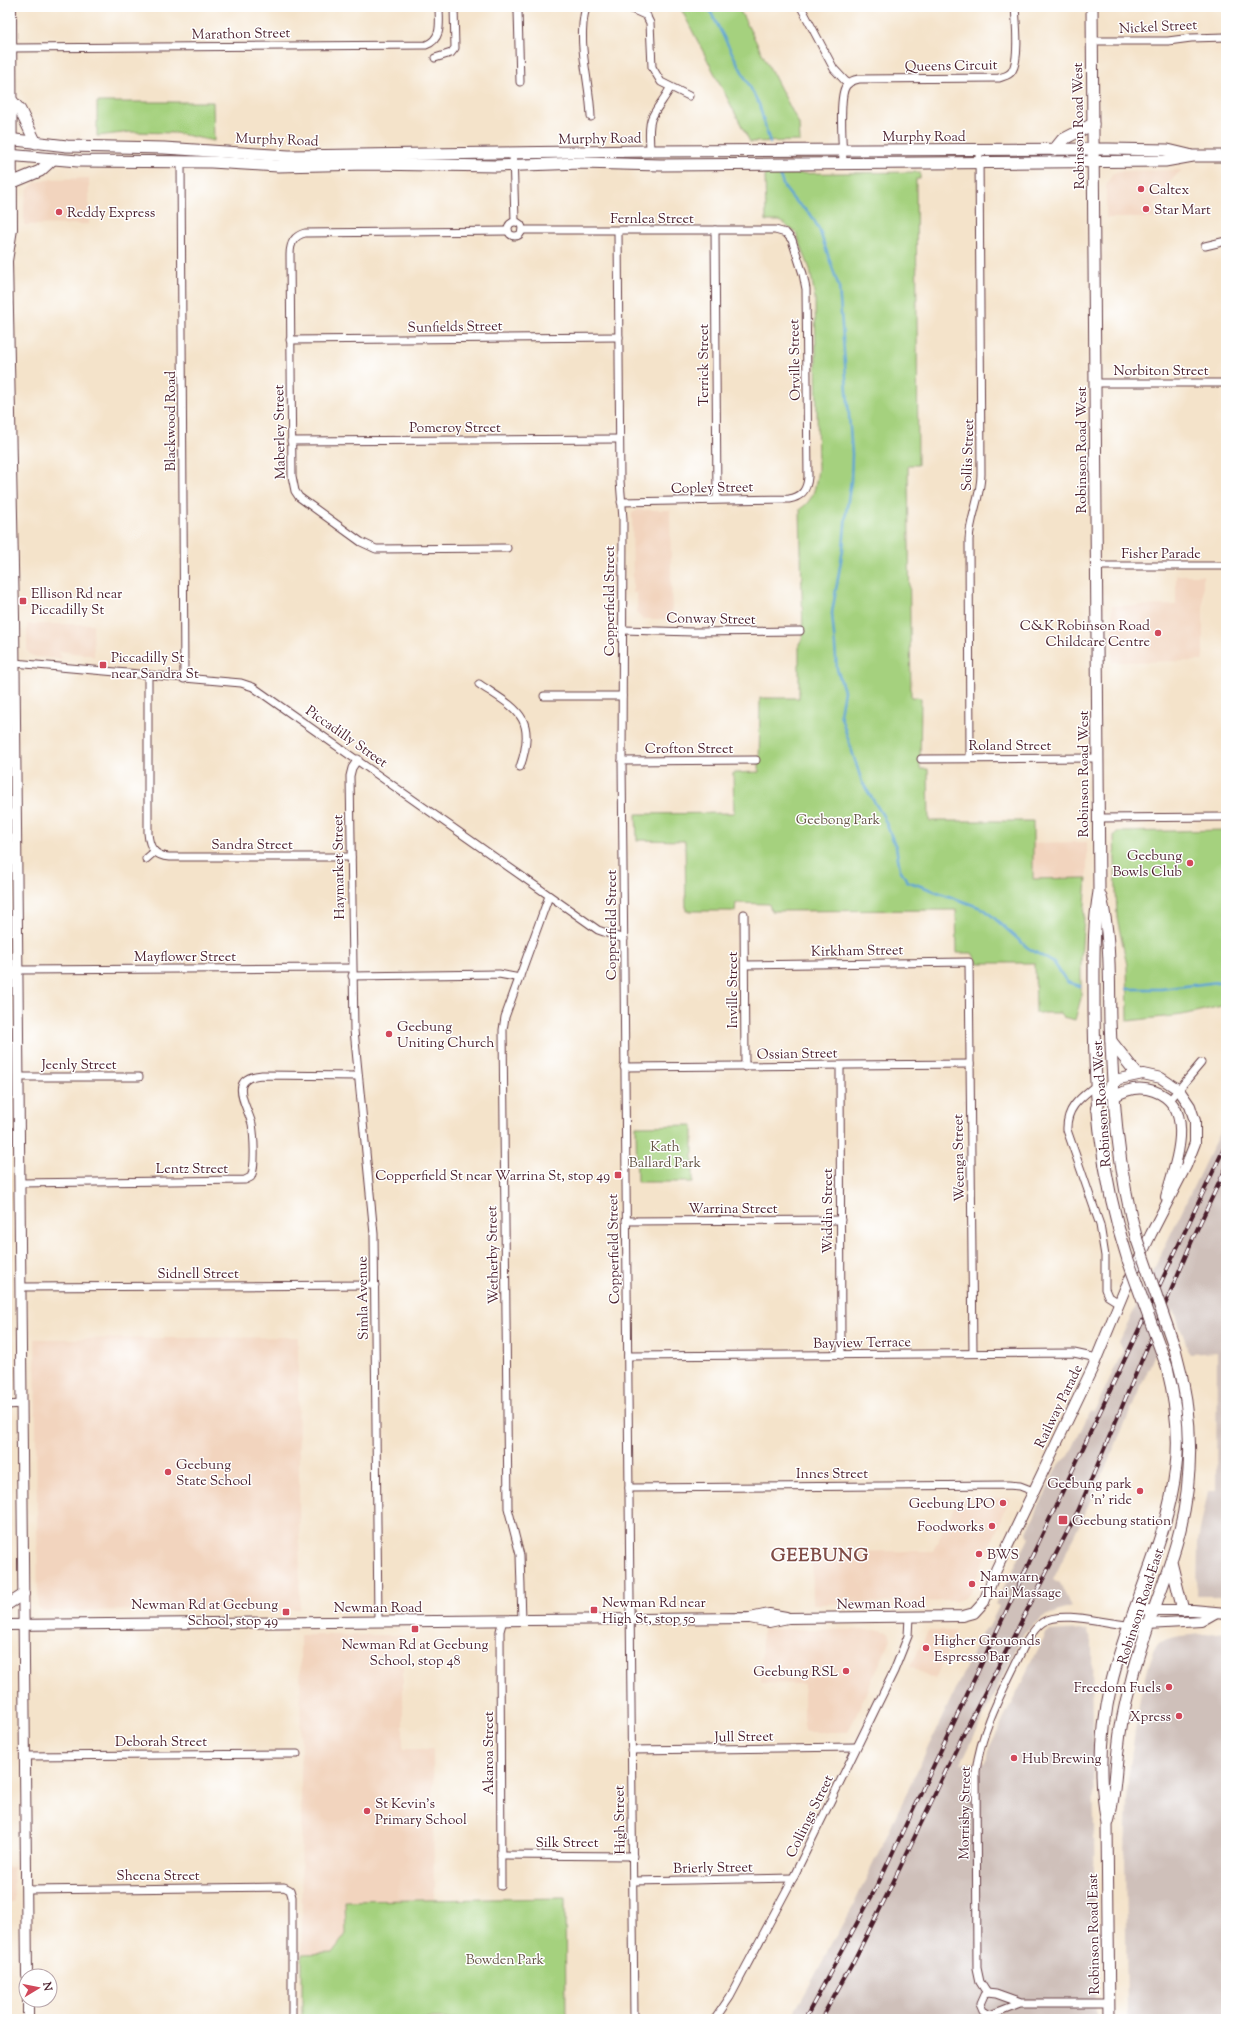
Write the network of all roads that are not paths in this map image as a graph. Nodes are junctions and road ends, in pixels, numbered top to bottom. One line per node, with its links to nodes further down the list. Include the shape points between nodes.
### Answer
1 (11, 7): 14 (main road)
2 (439, 7): 14 (street, Marathon Street, via 438,35 434,42 426,45)
3 (454, 7): 15 (street, via 455,48 451,53)
4 (516, 7): 16 (street)
5 (586, 7): 21 (street, via 582,41 591,99)
6 (627, 7): 11 (street)
7 (642, 7): 11 (street)
8 (801, 7): 17 (street, via 834,69)
9 (1015, 7): 17 (street, Queens Circuit, via 1016,61 1008,75 999,78 859,79)
10 (1092, 7): 13 (main road, Robinson Road West)
11 (647, 16): 18 (street, via 651,35 652,67 661,82)
12 (1226, 37): 13 (street, Nickel Street, via 1168,41)
13 (1092, 41): 22 (main road, Robinson Road West)
14 (11, 48): 20 (main road)
15 (434, 58)
16 (520, 82)
17 (848, 84): 25 (street, via 842,95)
18 (670, 88): 19 (street); 29 (street, via 651,118)
19 (689, 96)
20 (12, 101): 23 (main road); 24 (main road, via 20,110)
21 (591, 117)
22 (1093, 124): 27 (main road, via 1062,140); 28 (main road, Robinson Road West)
23 (10, 139): 24 (main road, Murphy Road); 31 (main road)
24 (36, 143): 30 (main road, Murphy Road, via 164,148 269,156)
25 (843, 150): 26 (main road, Murphy Road); 29 (main road, Murphy Road); 38 (street)
26 (979, 150): 27 (main road, Murphy Road); 37 (street, Sollis Street)
27 (1054, 150): 28 (main road, Murphy Road)
28 (1093, 150): 32 (main road, Murphy Road, via 1168,150); 36 (main road, Robinson Road West)
29 (650, 152): 30 (main road, Murphy Road)
30 (514, 154): 39 (street)
31 (10, 155): 34 (main road, Murphy Road); 40 (main road)
32 (1193, 156): 33 (main road, Murphy Road); 36 (main road, Murphy Road, via 1165,161)
33 (1226, 156)
34 (53, 160): 35 (main road, Murphy Road); 40 (main road, via 40,171)
35 (181, 162): 39 (main road, Murphy Road, via 278,166); 67 (street, Blackwood Road)
36 (1093, 162): 37 (main road, Murphy Road); 52 (main road, Robinson Road West)
37 (978, 163): 38 (main road, Murphy Road); 71 (street, Sollis Street, via 981,474 969,540)
38 (843, 164): 39 (main road, Murphy Road, via 581,163)
39 (514, 166): 41 (street)
40 (11, 183): 49 (main road, via 12,229)
41 (515, 222): 42 (street, via 520,224); 44 (street, via 509,224)
42 (522, 230): 44 (street, via 515,236); 45 (street, Fernlea Street)
43 (715, 230): 45 (street, Fernlea Street); 46 (street, Fernlea Street); 57 (street, Terrick Street)
44 (508, 231): 51 (street, Maberley Street, via 310,233 295,237 290,248)
45 (618, 231): 50 (street, Copperfield Street)
46 (782, 231): 56 (street, Orville Street, via 790,236 795,246 806,289 808,477)
47 (1226, 241): 48 (street)
48 (1205, 246)
49 (7, 260): 59 (main road)
50 (619, 337): 51 (street, Sunfields Street); 54 (street, Copperfield Street)
51 (290, 340): 55 (street, Maberley Street)
52 (1095, 383): 53 (street, Norbiton Street); 61 (main road, Robinson Road West)
53 (1226, 383)
54 (619, 439): 55 (street, Pomeroy Street); 58 (street, Copperfield Street)
55 (291, 441): 60 (street, Maberley Street, via 292,476 299,497 369,546 383,550)
56 (803, 494): 57 (street, Copley Street, via 789,499)
57 (717, 499): 58 (street, Copley Street)
58 (621, 502): 63 (street, Copperfield Street)
59 (10, 526): 65 (main road)
60 (506, 548)
61 (1097, 566): 62 (street, Fisher Parade); 72 (main road, Robinson Road West)
62 (1226, 566)
63 (622, 630): 64 (street, Conway Street); 70 (street, Copperfield Street)
64 (800, 632)
65 (14, 663): 66 (street, Piccadilly Street); 78 (main road)
66 (148, 675): 67 (street, Piccadilly Street); 81 (street, via 148,833)
67 (184, 679): 73 (street, Piccadilly Street, via 241,683 253,687)
68 (479, 684): 77 (street, via 512,706 523,718 525,740)
69 (544, 696): 70 (street)
70 (622, 696): 76 (street, Copperfield Street)
71 (970, 758): 72 (street, Roland Street); 74 (street, Roland Street)
72 (1098, 758): 80 (main road, Robinson Road West)
73 (358, 759): 82 (street, Haymarket Street, via 350,776); 85 (street, Piccadilly Street)
74 (921, 759)
75 (756, 760): 76 (street, Crofton Street)
76 (622, 761): 87 (street, Copperfield Street)
77 (520, 767)
78 (12, 813): 91 (main road)
79 (1226, 817): 80 (street)
80 (1099, 818): 84 (main road, Robinson Road West)
81 (154, 852): 82 (street, Sandra Street, via 169,857); 83 (street)
82 (351, 857): 90 (street, Haymarket Street)
83 (146, 859)
84 (1099, 892): 94 (main road, Robinson Road West, via 1104,910); 105 (main road, Robinson Road West, via 1094,966)
85 (550, 896): 87 (street, Piccadilly Street, via 598,930); 93 (street, Wetherby Street)
86 (744, 914): 89 (street, Inville Street)
87 (624, 939): 98 (street, Copperfield Street)
88 (969, 962): 89 (street, Kirkham Street); 96 (street, Weenga Street)
89 (745, 965): 99 (street, Inville Street)
90 (352, 968): 91 (street, Mayflower Street); 92 (street, Haymarket Street)
91 (18, 970): 103 (main road)
92 (352, 976): 93 (street, via 499,974); 101 (street, Simla Avenue)
93 (520, 978): 138 (street, Wetherby Street, via 505,1017 503,1030 508,1508 520,1555)
94 (1111, 1041): 100 (main road); 104 (main road, Robinson Road West)
95 (1201, 1063): 106 (street)
96 (970, 1064): 97 (street, Ossian Street); 118 (street, Weenga Street)
97 (840, 1066): 99 (street, Ossian Street); 112 (street, Widdin Street)
98 (624, 1067): 99 (street, Ossian Street); 113 (street, Copperfield Street)
99 (745, 1067)
100 (1137, 1074): 104 (main road, Railway Parade, via 1124,1076); 106 (main road, Railway Parade, via 1161,1078)
101 (358, 1076): 110 (street, Lentz Street, via 256,1076 244,1082 241,1092 253,1131 253,1168 248,1179); 114 (street, Simla Avenue, via 374,1234)
102 (139, 1077): 103 (street, Jeenly Street)
103 (19, 1078): 110 (main road)
104 (1113, 1082): 107 (main road, Robinson Road West); 109 (main road)
105 (1095, 1086): 109 (main road, Robinson Road West); 116 (street, Robinson Road West, via 1072,1107 1067,1130 1098,1218 1105,1256 1105,1289 1108,1296)
106 (1179, 1090): 108 (street); 111 (main road, Railway Parade, via 1194,1114 1195,1143)
107 (1114, 1097): 108 (main road, via 1126,1091 1142,1088 1159,1093); 117 (main road, Robinson Road West, bridge, via 1120,1166 1130,1214)
108 (1169, 1101): 111 (main road, Railway Parade, via 1177,1112 1181,1132)
109 (1096, 1108): 122 (main road, Robinson Road West, bridge, via 1105,1178 1128,1260)
110 (20, 1183): 115 (main road)
111 (1164, 1208): 116 (main road, Railway Parade)
112 (840, 1220): 113 (street, Warrina Street); 119 (street, Widdin Street)
113 (626, 1221): 120 (street, Copperfield Street)
114 (375, 1285): 115 (street, Sidnell Street); 140 (street, Simla Avenue)
115 (21, 1287): 123 (main road)
116 (1119, 1303): 121 (main road, Railway Parade)
117 (1175, 1349): 127 (main road, Robinson Road East, via 1187,1403 1190,1462 1186,1504)
118 (973, 1353): 119 (street, Bayview Terrace); 121 (street, Bayview Terrace, via 1074,1353)
119 (841, 1355): 120 (street, Bayview Terrace)
120 (628, 1356): 125 (street, Copperfield Street)
121 (1097, 1358): 126 (main road, Railway Parade)
122 (1167, 1367): 130 (main road, Robinson Road East, via 1176,1415 1176,1465 1164,1524)
123 (22, 1404): 124 (street); 128 (main road)
124 (7, 1405)
125 (629, 1488): 126 (street, Innes Street, via 1012,1485 1023,1486); 139 (street, Copperfield Street)
126 (1033, 1491): 133 (main road, Railway Parade, via 984,1602)
127 (1170, 1562): 131 (main road, Robinson Road East); 132 (main road)
128 (24, 1594): 129 (main road); 143 (main road)
129 (7, 1605)
130 (1134, 1610): 131 (main road); 144 (main road, Robinson Road East)
131 (1154, 1610): 132 (main road); 141 (main road, Robinson Road East)
132 (1183, 1610): 134 (main road)
133 (974, 1613): 136 (main road, Newman Road, via 962,1616)
134 (1215, 1613): 135 (main road); 141 (main road, via 1201,1621)
135 (1226, 1613)
136 (909, 1617): 139 (main road, Newman Road, via 788,1618 769,1622 750,1618); 145 (street, Collings Street, via 906,1642)
137 (503, 1620): 138 (main road, Newman Road); 140 (main road, Newman Road); 150 (street, Akaroa Street, via 500,1631)
138 (522, 1620): 139 (main road, Newman Road)
139 (630, 1620): 146 (street, High Street)
140 (378, 1621): 143 (main road, Newman Road)
141 (1149, 1624): 144 (main road); 149 (main road, Robinson Road East, via 1126,1703 1118,1749 1114,1803)
142 (7, 1625): 143 (main road, Newman Road)
143 (24, 1625): 148 (main road)
144 (1129, 1625): 149 (main road, Robinson Road East, via 1111,1684 1105,1718 1103,1801); 157 (street, Morrisby Street, via 1064,1618 1042,1622 1025,1644 986,1728 976,1771 977,1968 980,1982)
145 (856, 1748): 146 (street, Jull Street); 152 (street, Collings Street)
146 (631, 1750): 151 (street, High Street)
147 (297, 1754): 148 (street, Deborah Street)
148 (26, 1756): 155 (main road)
149 (1107, 1824): 158 (main road, Robinson Road East)
150 (501, 1855): 151 (street, Silk Street); 154 (street, Akaroa Street)
151 (632, 1856): 153 (street, High Street)
152 (793, 1878): 153 (street, Brierly Street); 164 (street, Collings Street, via 730,1997)
153 (633, 1881): 163 (street, High Street)
154 (502, 1886)
155 (27, 1890): 156 (main road); 162 (street, Sheena Street, via 284,1887 290,1890 292,1897)
156 (27, 1968)
157 (988, 1993): 159 (street); 159 (street, via 980,2004 986,2014 994,2014)
158 (1109, 2003): 159 (street); 165 (main road, Robinson Road East)
159 (1021, 2004)
160 (28, 2008): 161 (main road)
161 (28, 2019)
162 (292, 2019)
163 (634, 2019)
164 (715, 2019)
165 (1109, 2019)

